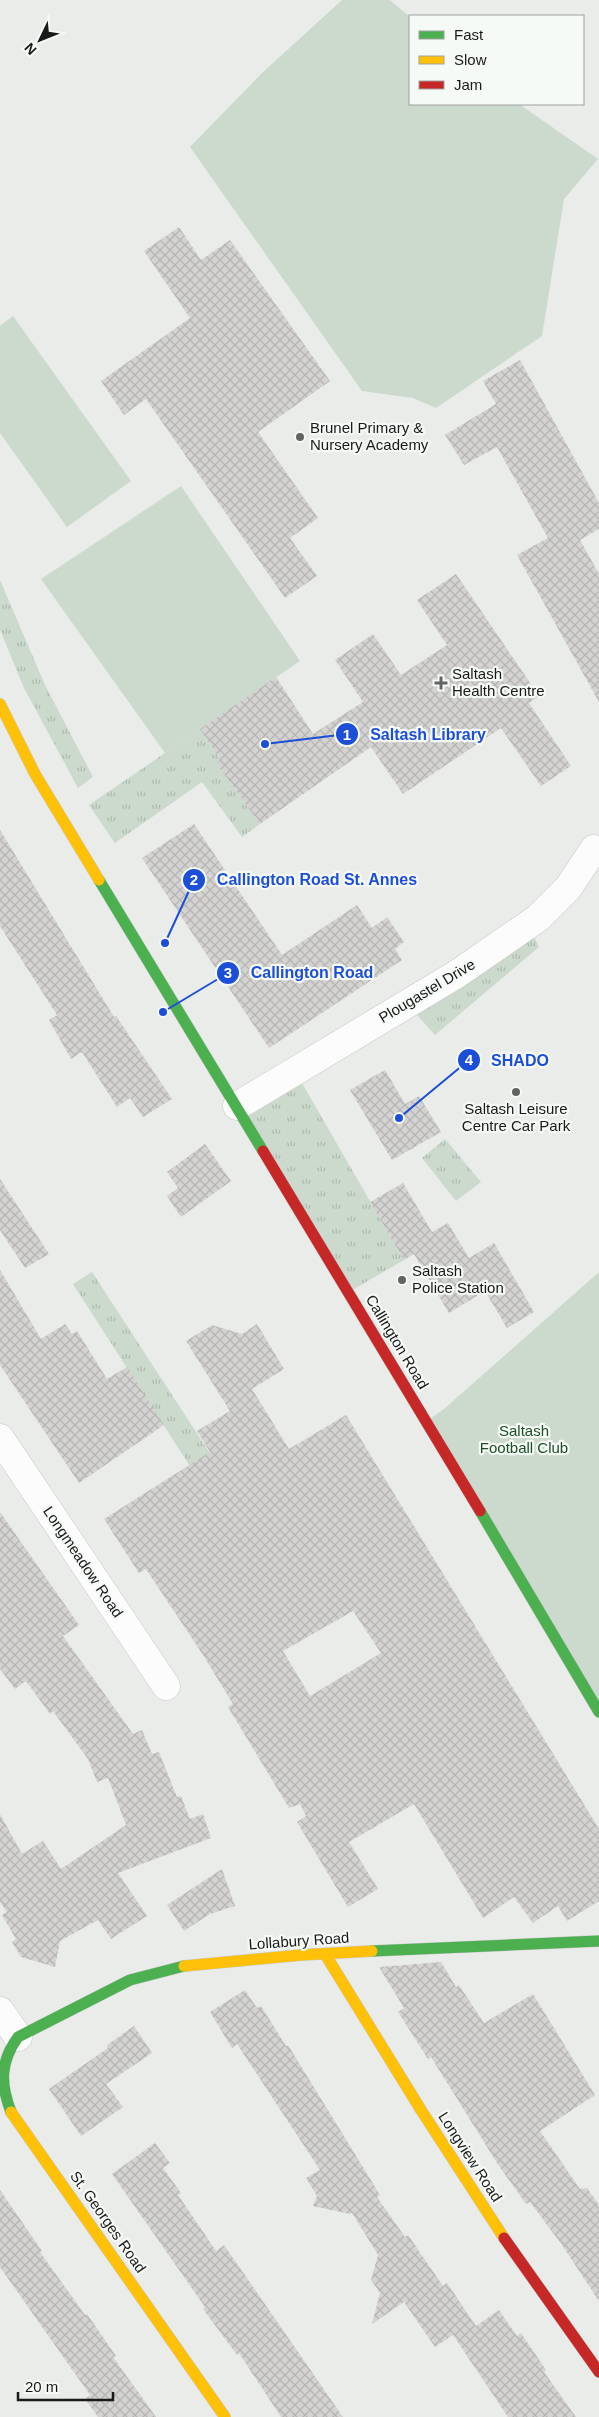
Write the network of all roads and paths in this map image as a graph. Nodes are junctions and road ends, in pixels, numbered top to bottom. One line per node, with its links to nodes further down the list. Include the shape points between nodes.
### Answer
1 (0, 704): 3 (street, Callington Road, via 35,774)
2 (594, 849): 3 (street, Plougastel Drive, via 568,888 538,918 457,974)
3 (237, 1106): 6 (street, Callington Road)
4 (0, 1438): 5 (street, Longmeadow Road)
5 (166, 1686)
6 (599, 1712)
7 (599, 1941): 8 (street, Lollabury Road)
8 (325, 1954): 10 (street, Lollabury Road, via 186,1966 130,1980); 11 (street, Longview Road, via 507,2242)
9 (0, 2011): 10 (street)
10 (18, 2037): 12 (street, St. Georges Road, via 1,2066 2,2091 12,2114)
11 (599, 2372)
12 (225, 2417)

